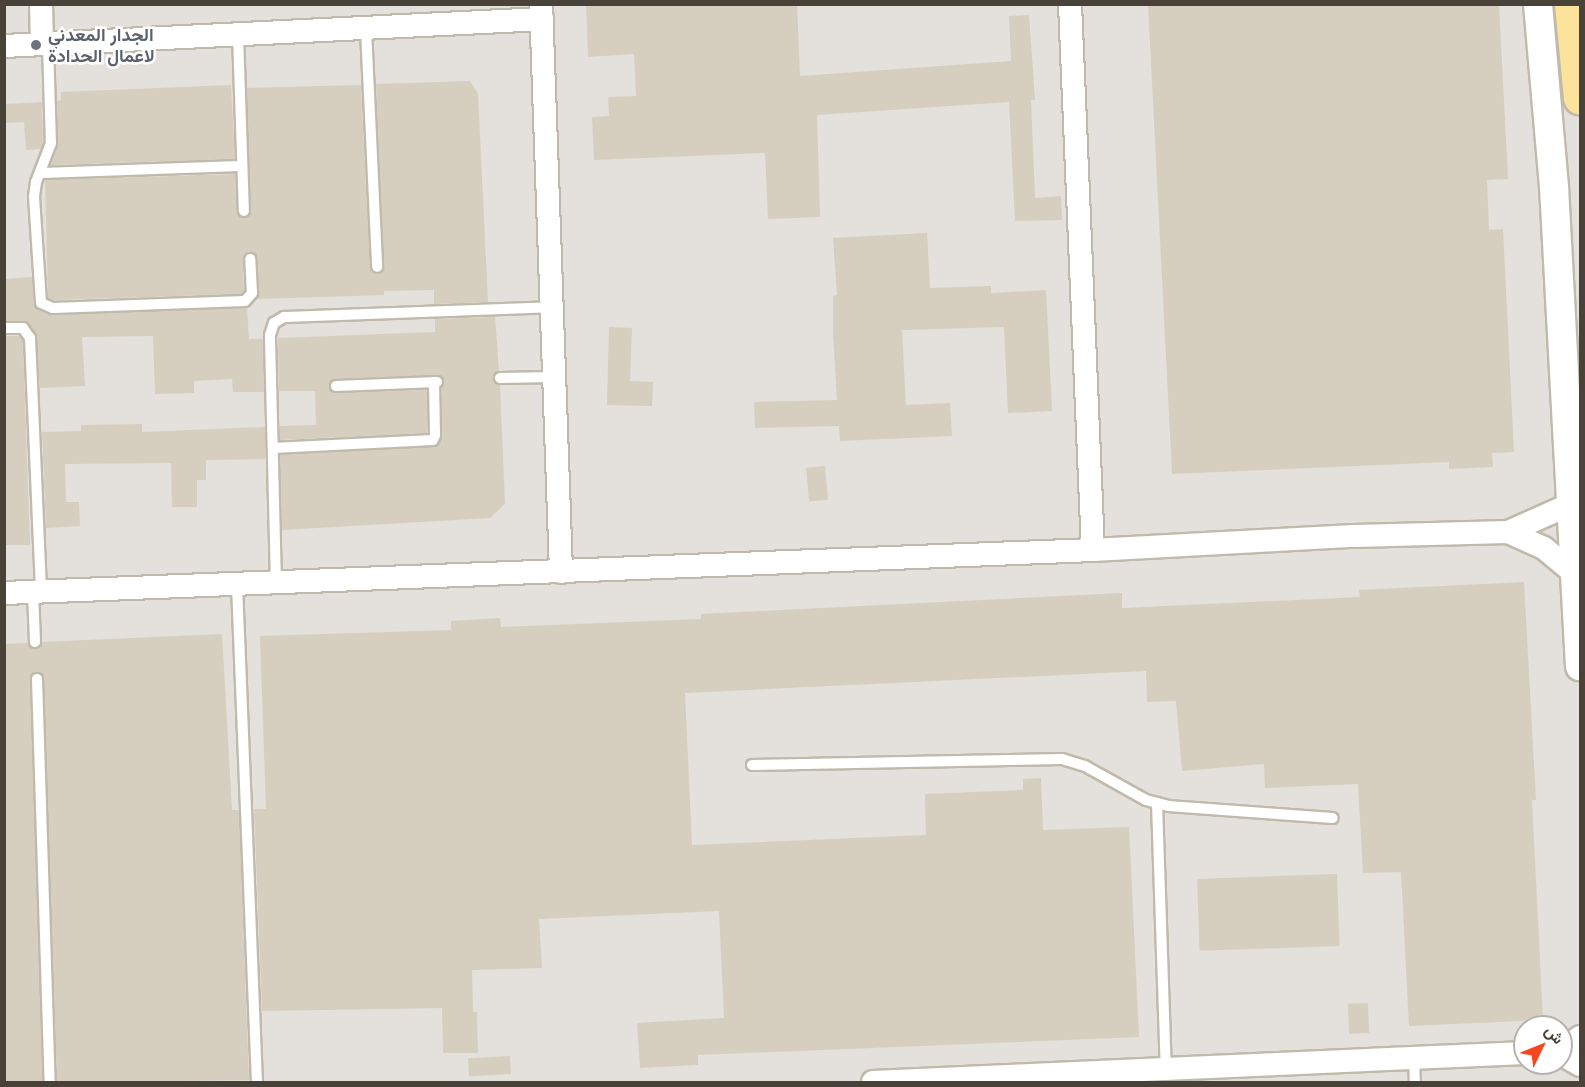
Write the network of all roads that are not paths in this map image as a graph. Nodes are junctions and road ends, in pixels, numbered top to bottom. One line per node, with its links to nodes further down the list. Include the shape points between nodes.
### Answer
1 (41, 4): 8 (street)
2 (1070, 4): 24 (street)
3 (1538, 4): 22 (street, via 1554,188)
4 (1571, 4): 10 (main road)
5 (541, 12): 6 (street); 16 (street)
6 (366, 30): 7 (street); 15 (lane)
7 (238, 34): 8 (street); 11 (lane)
8 (45, 44): 9 (street); 12 (lane, via 51,143)
9 (4, 46)
10 (1581, 98)
11 (242, 166): 12 (lane); 13 (lane)
12 (40, 173): 14 (lane, via 34,196 39,296 45,306 245,301 252,293)
13 (244, 211)
14 (250, 259)
15 (377, 267)
16 (552, 307): 18 (street); 21 (lane, via 284,317 270,335)
17 (4, 328): 29 (lane, via 23,328 30,338)
18 (555, 377): 19 (lane); 25 (street)
19 (500, 378)
20 (336, 386): 21 (lane, via 435,382 435,435 430,441)
21 (273, 448): 27 (lane)
22 (1571, 504): 23 (street); 26 (street)
23 (1508, 532): 24 (street); 26 (street, via 1544,548)
24 (1093, 550): 25 (street)
25 (561, 572): 27 (street)
26 (1574, 573): 32 (street)
27 (276, 584): 28 (street)
28 (237, 585): 29 (street); 42 (lane)
29 (37, 592): 30 (street); 31 (lane)
30 (4, 593)
31 (35, 642)
32 (1581, 666)
33 (37, 679): 41 (lane)
34 (752, 765): 35 (lane, via 1062,759 1085,766)
35 (1157, 803): 36 (lane); 39 (lane)
36 (1333, 818)
37 (1513, 1054): 38 (street)
38 (1414, 1058): 39 (street, via 1236,1070); 44 (lane)
39 (1167, 1070): 40 (street)
40 (1120, 1077): 43 (street)
41 (50, 1083)
42 (257, 1083)
43 (873, 1083)
44 (1415, 1083)

